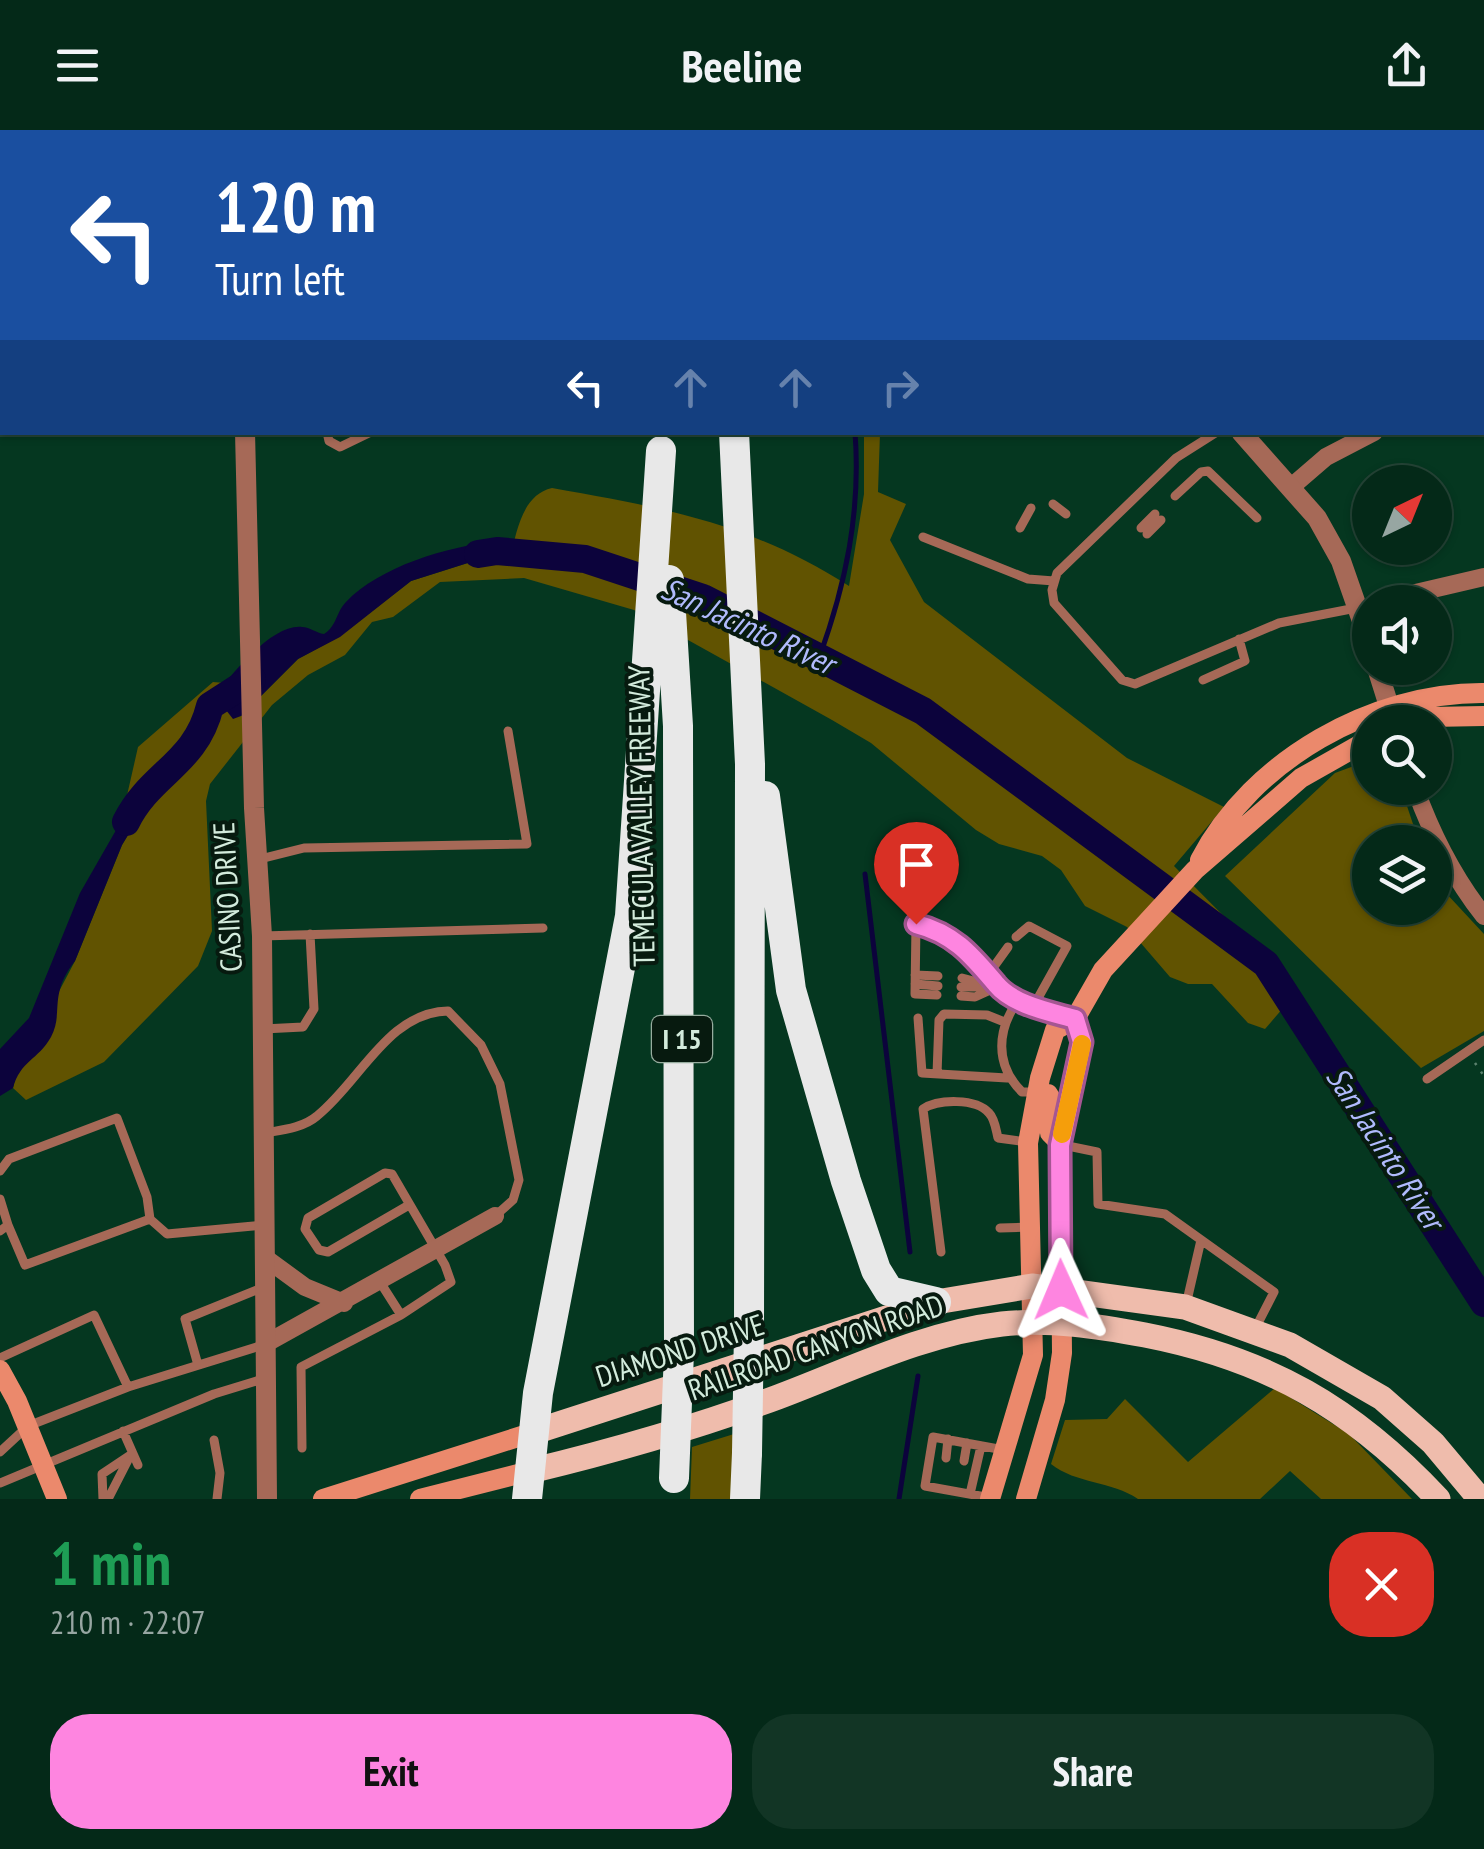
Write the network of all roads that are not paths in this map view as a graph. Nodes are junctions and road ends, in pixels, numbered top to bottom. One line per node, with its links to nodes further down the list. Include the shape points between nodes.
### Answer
1 (244, 435): 35 (street, CASINO DRIVE)
2 (327, 435): 3 (lane, via 340,447)
3 (364, 435)
4 (734, 435): 33 (highway, I 15)
5 (1212, 435): 20 (lane, via 1176,458)
6 (1245, 435): 9 (street)
7 (1368, 435): 9 (street, via 1326,457)
8 (660, 442): 93 (highway, via 630,916); 111 (highway, TEMECULA VALLEY FREEWAY / I 15, bridge, via 678,726 680,1352)
9 (1290, 488): 21 (street, via 1317,518)
10 (1178, 496): 15 (lane, via 1208,472)
11 (1052, 504): 13 (lane)
12 (1031, 508): 16 (lane)
13 (1066, 514)
14 (1158, 517): 17 (lane)
15 (1257, 518)
16 (1020, 528)
17 (1144, 531)
18 (923, 537): 20 (lane, via 1028,579)
19 (1484, 576): 22 (street)
20 (1054, 581): 24 (lane, via 1054,603 1122,680 1145,683)
21 (1357, 585)
22 (1448, 585)
23 (1352, 607): 24 (lane)
24 (1239, 639): 25 (lane, via 1245,661)
25 (1204, 680)
26 (1484, 692): 27 (main road, via 1458,692)
27 (1419, 705)
28 (1484, 716): 29 (main road)
29 (1452, 717)
30 (508, 731): 35 (lane, via 527,844 304,848)
31 (1352, 732): 36 (main road, via 1280,764 1212,838)
32 (1352, 749): 36 (main road, via 1301,778)
33 (750, 764): 78 (highway, via 764,786 791,990 870,1252 889,1292); 102 (highway, I 15, bridge, via 748,1380)
34 (1422, 805): 37 (street, via 1462,890)
35 (260, 859): 40 (street, CASINO DRIVE)
36 (1195, 870): 50 (main road, via 1103,970)
37 (1484, 916)
38 (543, 928): 39 (lane)
39 (310, 934): 40 (lane); 52 (lane, via 314,1009 304,1027)
40 (262, 936): 52 (street, CASINO DRIVE)
41 (1016, 937): 48 (lane, via 1029,926 1067,946)
42 (1008, 947): 43 (lane)
43 (990, 972): 44 (lane, via 948,937 916,924); 45 (lane)
44 (915, 984): 44 (lane, via 938,985)
45 (997, 986): 46 (lane); 47 (lane)
46 (961, 987)
47 (1019, 999): 48 (lane); 51 (lane)
48 (1033, 1007): 50 (lane)
49 (918, 1018): 54 (lane, via 922,1073)
50 (1075, 1019): 57 (main road, via 1056,1030); 60 (main road, via 1082,1042)
51 (1002, 1022): 54 (lane, via 944,1014); 55 (lane)
52 (263, 1029): 58 (street, CASINO DRIVE)
53 (1484, 1040): 56 (lane)
54 (938, 1074): 55 (lane)
55 (1007, 1078): 57 (lane, via 1022,1092)
56 (1426, 1079)
57 (1038, 1092): 59 (main road); 60 (main road, via 1053,1102 1050,1133)
58 (264, 1134): 64 (lane, via 316,1118 390,1037 426,1012 448,1011 481,1046 500,1084 519,1180 513,1200); 66 (street, CASINO DRIVE)
59 (1028, 1143): 69 (main road); 72 (lane, via 998,1138 992,1116 978,1106 938,1103 923,1109)
60 (1060, 1145): 70 (lane, via 1097,1152 1098,1204 1165,1214); 77 (main road)
61 (0, 1171): 65 (lane, via 9,1159 117,1118)
62 (0, 1199): 67 (lane)
63 (409, 1205): 63 (lane, via 385,1173 308,1218 305,1229 328,1252); 71 (lane)
64 (496, 1216): 71 (street)
65 (150, 1218): 66 (lane, via 167,1234); 67 (lane, via 25,1265)
66 (266, 1225): 73 (street, CASINO DRIVE)
67 (4, 1228)
68 (1000, 1228): 69 (lane)
69 (1029, 1228): 75 (main road)
70 (1201, 1240): 80 (lane); 84 (lane, via 1274,1292)
71 (436, 1251): 74 (street); 81 (lane, via 451,1282)
72 (941, 1252)
73 (264, 1258): 76 (street, CASINO DRIVE); 79 (street)
74 (380, 1282): 79 (street); 81 (lane)
75 (1032, 1286): 77 (main road, DIAMOND DRIVE); 78 (main road, DIAMOND DRIVE); 83 (main road)
76 (264, 1287): 85 (street, CASINO DRIVE); 87 (lane, via 185,1318)
77 (1061, 1290): 80 (main road); 82 (main road)
78 (936, 1302): 93 (main road, DIAMOND DRIVE)
79 (344, 1303): 85 (street)
80 (1186, 1307): 84 (main road)
81 (401, 1316): 98 (lane, via 301,1367)
82 (1061, 1322): 83 (main road, RAILROAD CANYON ROAD); 123 (main road, via 1055,1400); 124 (main road, RAILROAD CANYON ROAD, via 1180,1342 1274,1374 1356,1422)
83 (1034, 1323): 99 (main road, via 1033,1355); 110 (main road, RAILROAD CANYON ROAD, via 966,1331 899,1350)
84 (1255, 1330): 125 (main road, via 1322,1360 1382,1398 1433,1443)
85 (265, 1344): 87 (lane); 88 (street, CASINO DRIVE)
86 (0, 1358): 90 (lane, via 94,1315)
87 (198, 1366): 90 (lane)
88 (266, 1378): 92 (lane); 118 (street, CASINO DRIVE)
89 (2, 1379): 91 (main road)
90 (128, 1387): 91 (lane)
91 (28, 1426): 100 (lane); 105 (main road)
92 (123, 1431): 101 (lane); 105 (lane)
93 (534, 1432): 110 (highway); 119 (main road, DIAMOND DRIVE)
94 (214, 1440): 117 (lane)
95 (948, 1440): 96 (lane); 103 (lane); 112 (lane, via 933,1436 925,1486)
96 (968, 1443): 97 (lane); 104 (lane)
97 (982, 1446): 99 (lane); 114 (lane)
98 (302, 1448)
99 (1007, 1451): 114 (main road)
100 (0, 1452)
101 (132, 1454): 106 (lane); 116 (lane); 116 (lane, via 102,1474)
102 (754, 1455): 121 (highway, I 15); 122 (highway)
103 (946, 1458)
104 (964, 1461)
105 (42, 1463): 109 (lane); 115 (main road)
106 (138, 1465)
107 (942, 1476): 112 (lane)
108 (960, 1480): 113 (lane)
109 (0, 1483)
110 (529, 1485): 120 (main road)
111 (674, 1488)
112 (941, 1489): 113 (lane)
113 (958, 1492): 114 (lane)
114 (984, 1497)
115 (57, 1499)
116 (106, 1499)
117 (217, 1499)
118 (267, 1499)
119 (322, 1499)
120 (421, 1499)
121 (745, 1499)
122 (761, 1499)
123 (1026, 1499)
124 (1438, 1499)
125 (1480, 1499)

